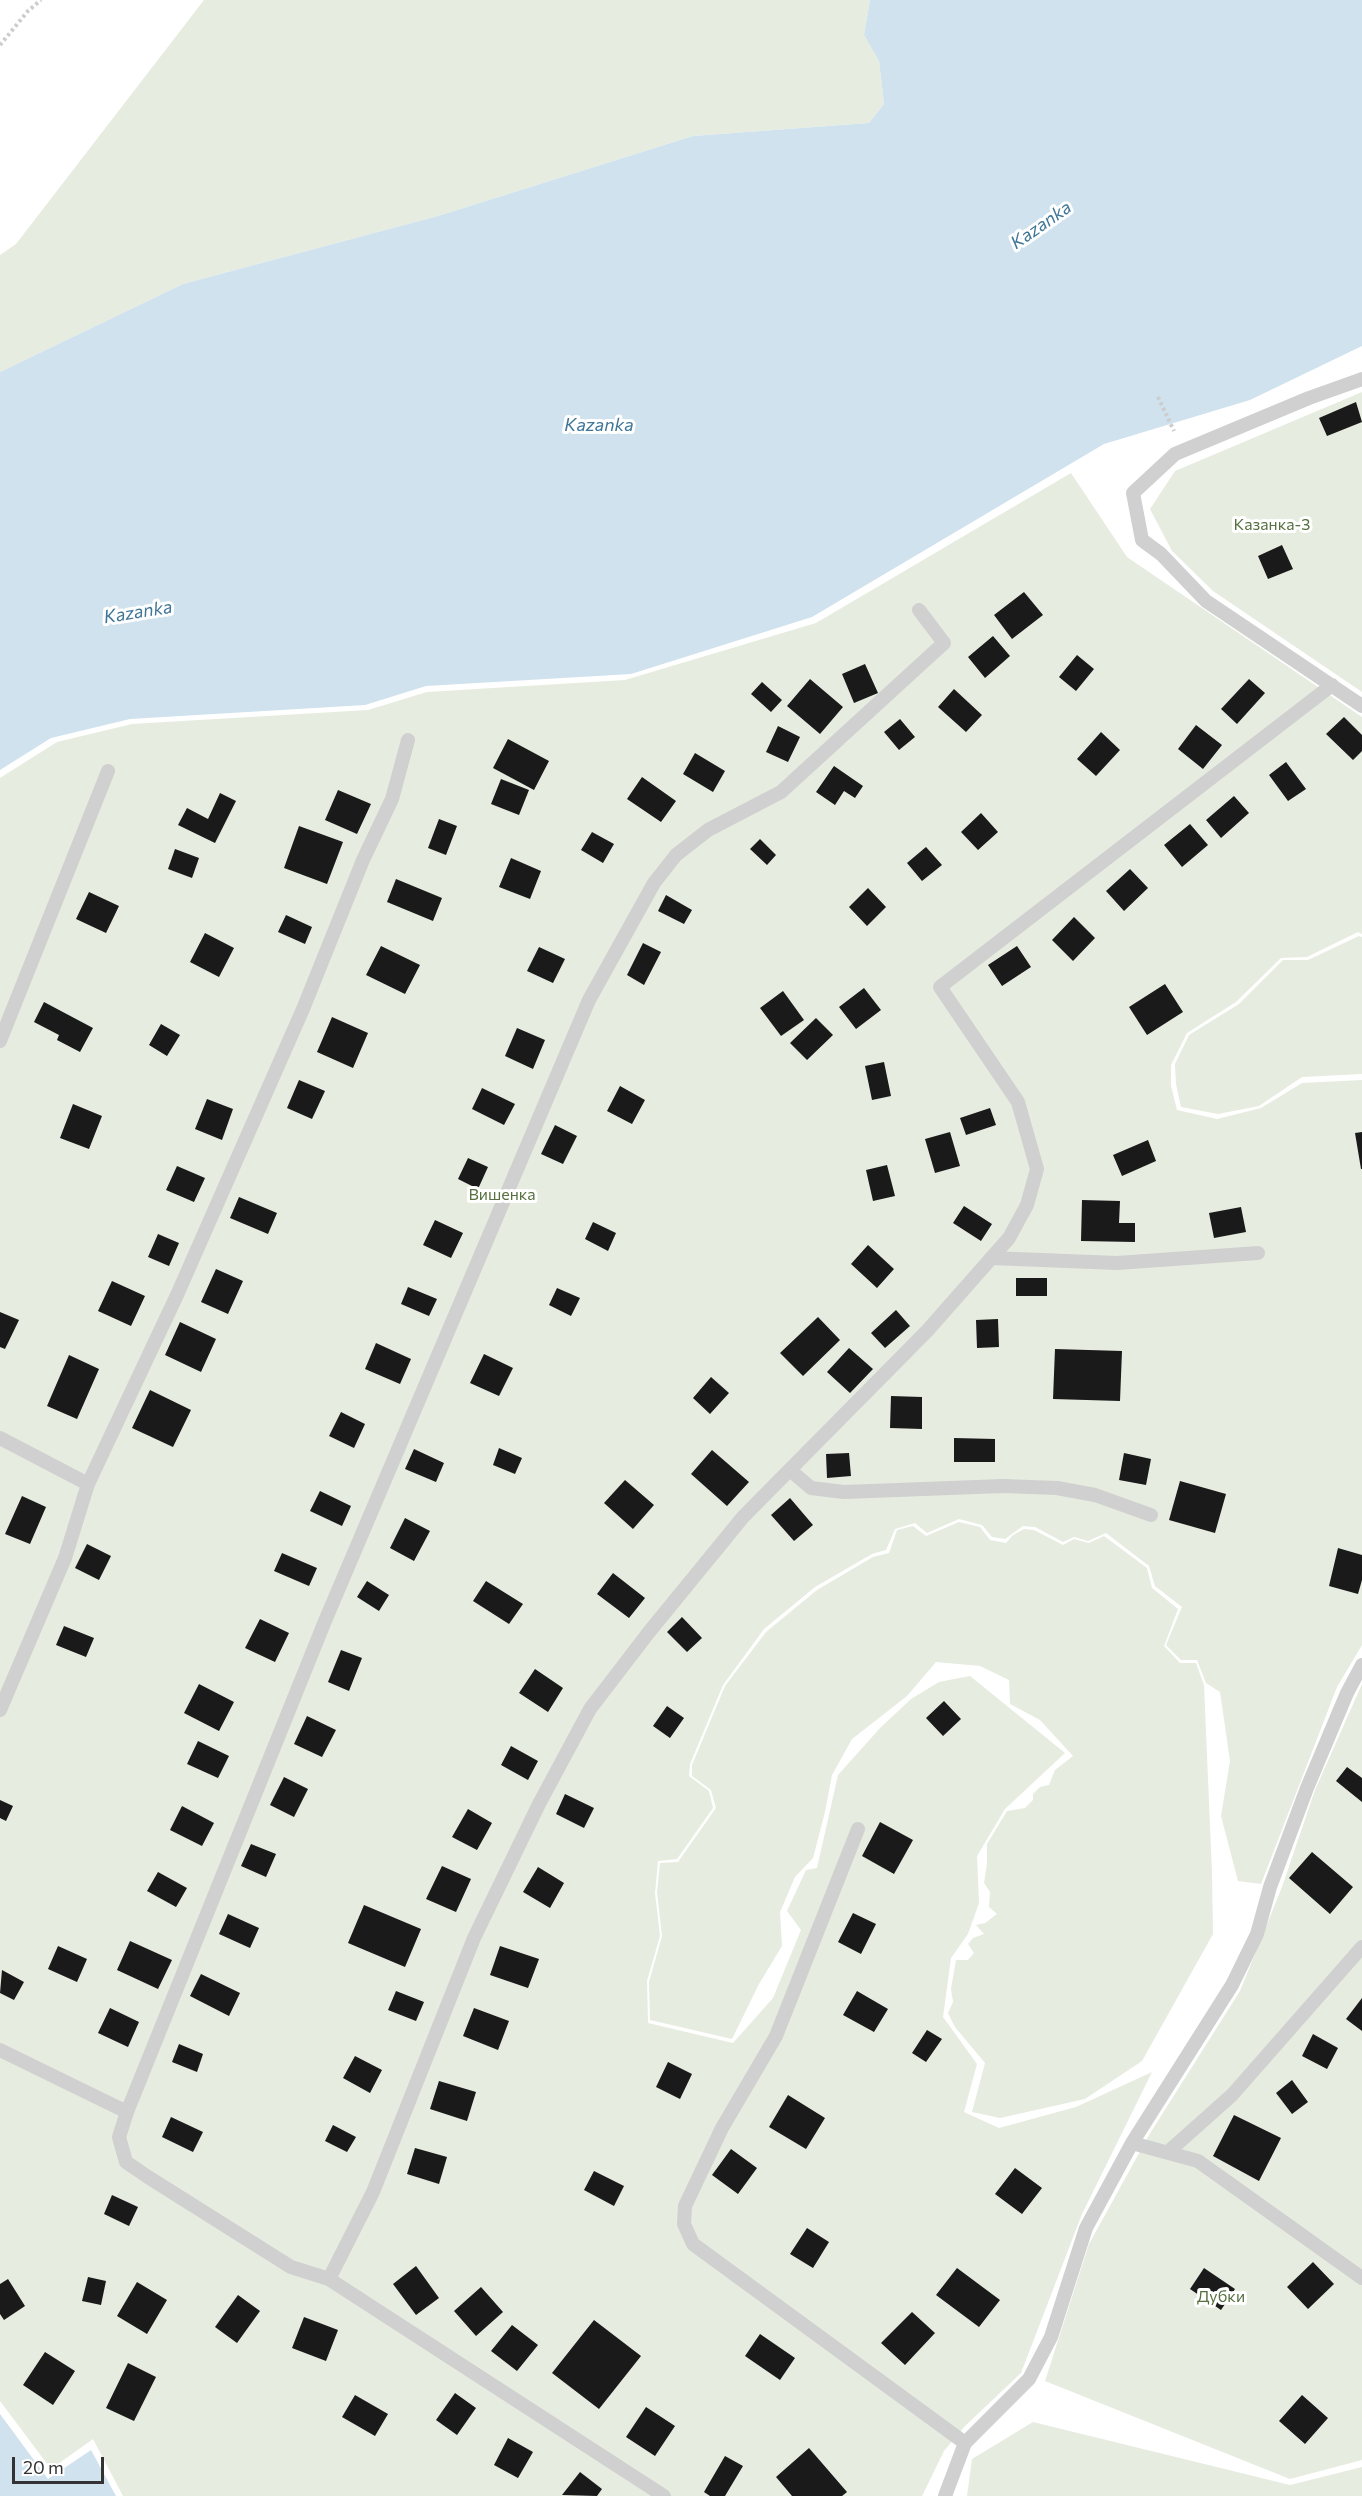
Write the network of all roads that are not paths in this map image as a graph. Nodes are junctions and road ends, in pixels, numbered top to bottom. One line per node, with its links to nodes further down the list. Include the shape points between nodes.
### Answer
1 (1362, 379): 3 (lane, via 1175,454 1133,493 1142,540 1206,601)
2 (919, 610): 19 (lane, via 944,643 781,792 708,831 676,855 654,883 589,1000 325,1621)
3 (1332, 685): 4 (lane); 9 (lane, via 940,987 1018,1102 1037,1169 1027,1205 1009,1238)
4 (1362, 706)
5 (408, 740): 12 (lane, via 392,799 303,1009 177,1295)
6 (108, 771): 7 (lane)
7 (0, 1041)
8 (1258, 1253): 9 (lane, via 1117,1263)
9 (991, 1258): 11 (lane, via 927,1331)
10 (0, 1438): 12 (lane)
11 (790, 1470): 13 (lane, via 811,1488 833,1491 1057,1488 1095,1494); 23 (lane, via 743,1517 590,1709 474,1938 373,2192)
12 (88, 1484): 15 (lane, via 65,1558)
13 (1151, 1515)
14 (1362, 1665): 20 (lane, via 1307,1788 1257,1934 1232,1985)
15 (0, 1710)
16 (858, 1829): 24 (lane, via 776,2036 722,2128 685,2206 684,2224 693,2244)
17 (1362, 1947): 21 (lane, via 1232,2095)
18 (0, 2050): 19 (lane)
19 (127, 2112): 23 (lane, via 119,2137 126,2162 291,2267)
20 (1132, 2143): 21 (lane); 24 (lane, via 1086,2228 1051,2337 1029,2379)
21 (1168, 2152): 22 (lane, via 1197,2161)
22 (1362, 2278)
23 (329, 2279): 25 (lane)
24 (965, 2443): 26 (lane)
25 (664, 2496)
26 (945, 2496)

